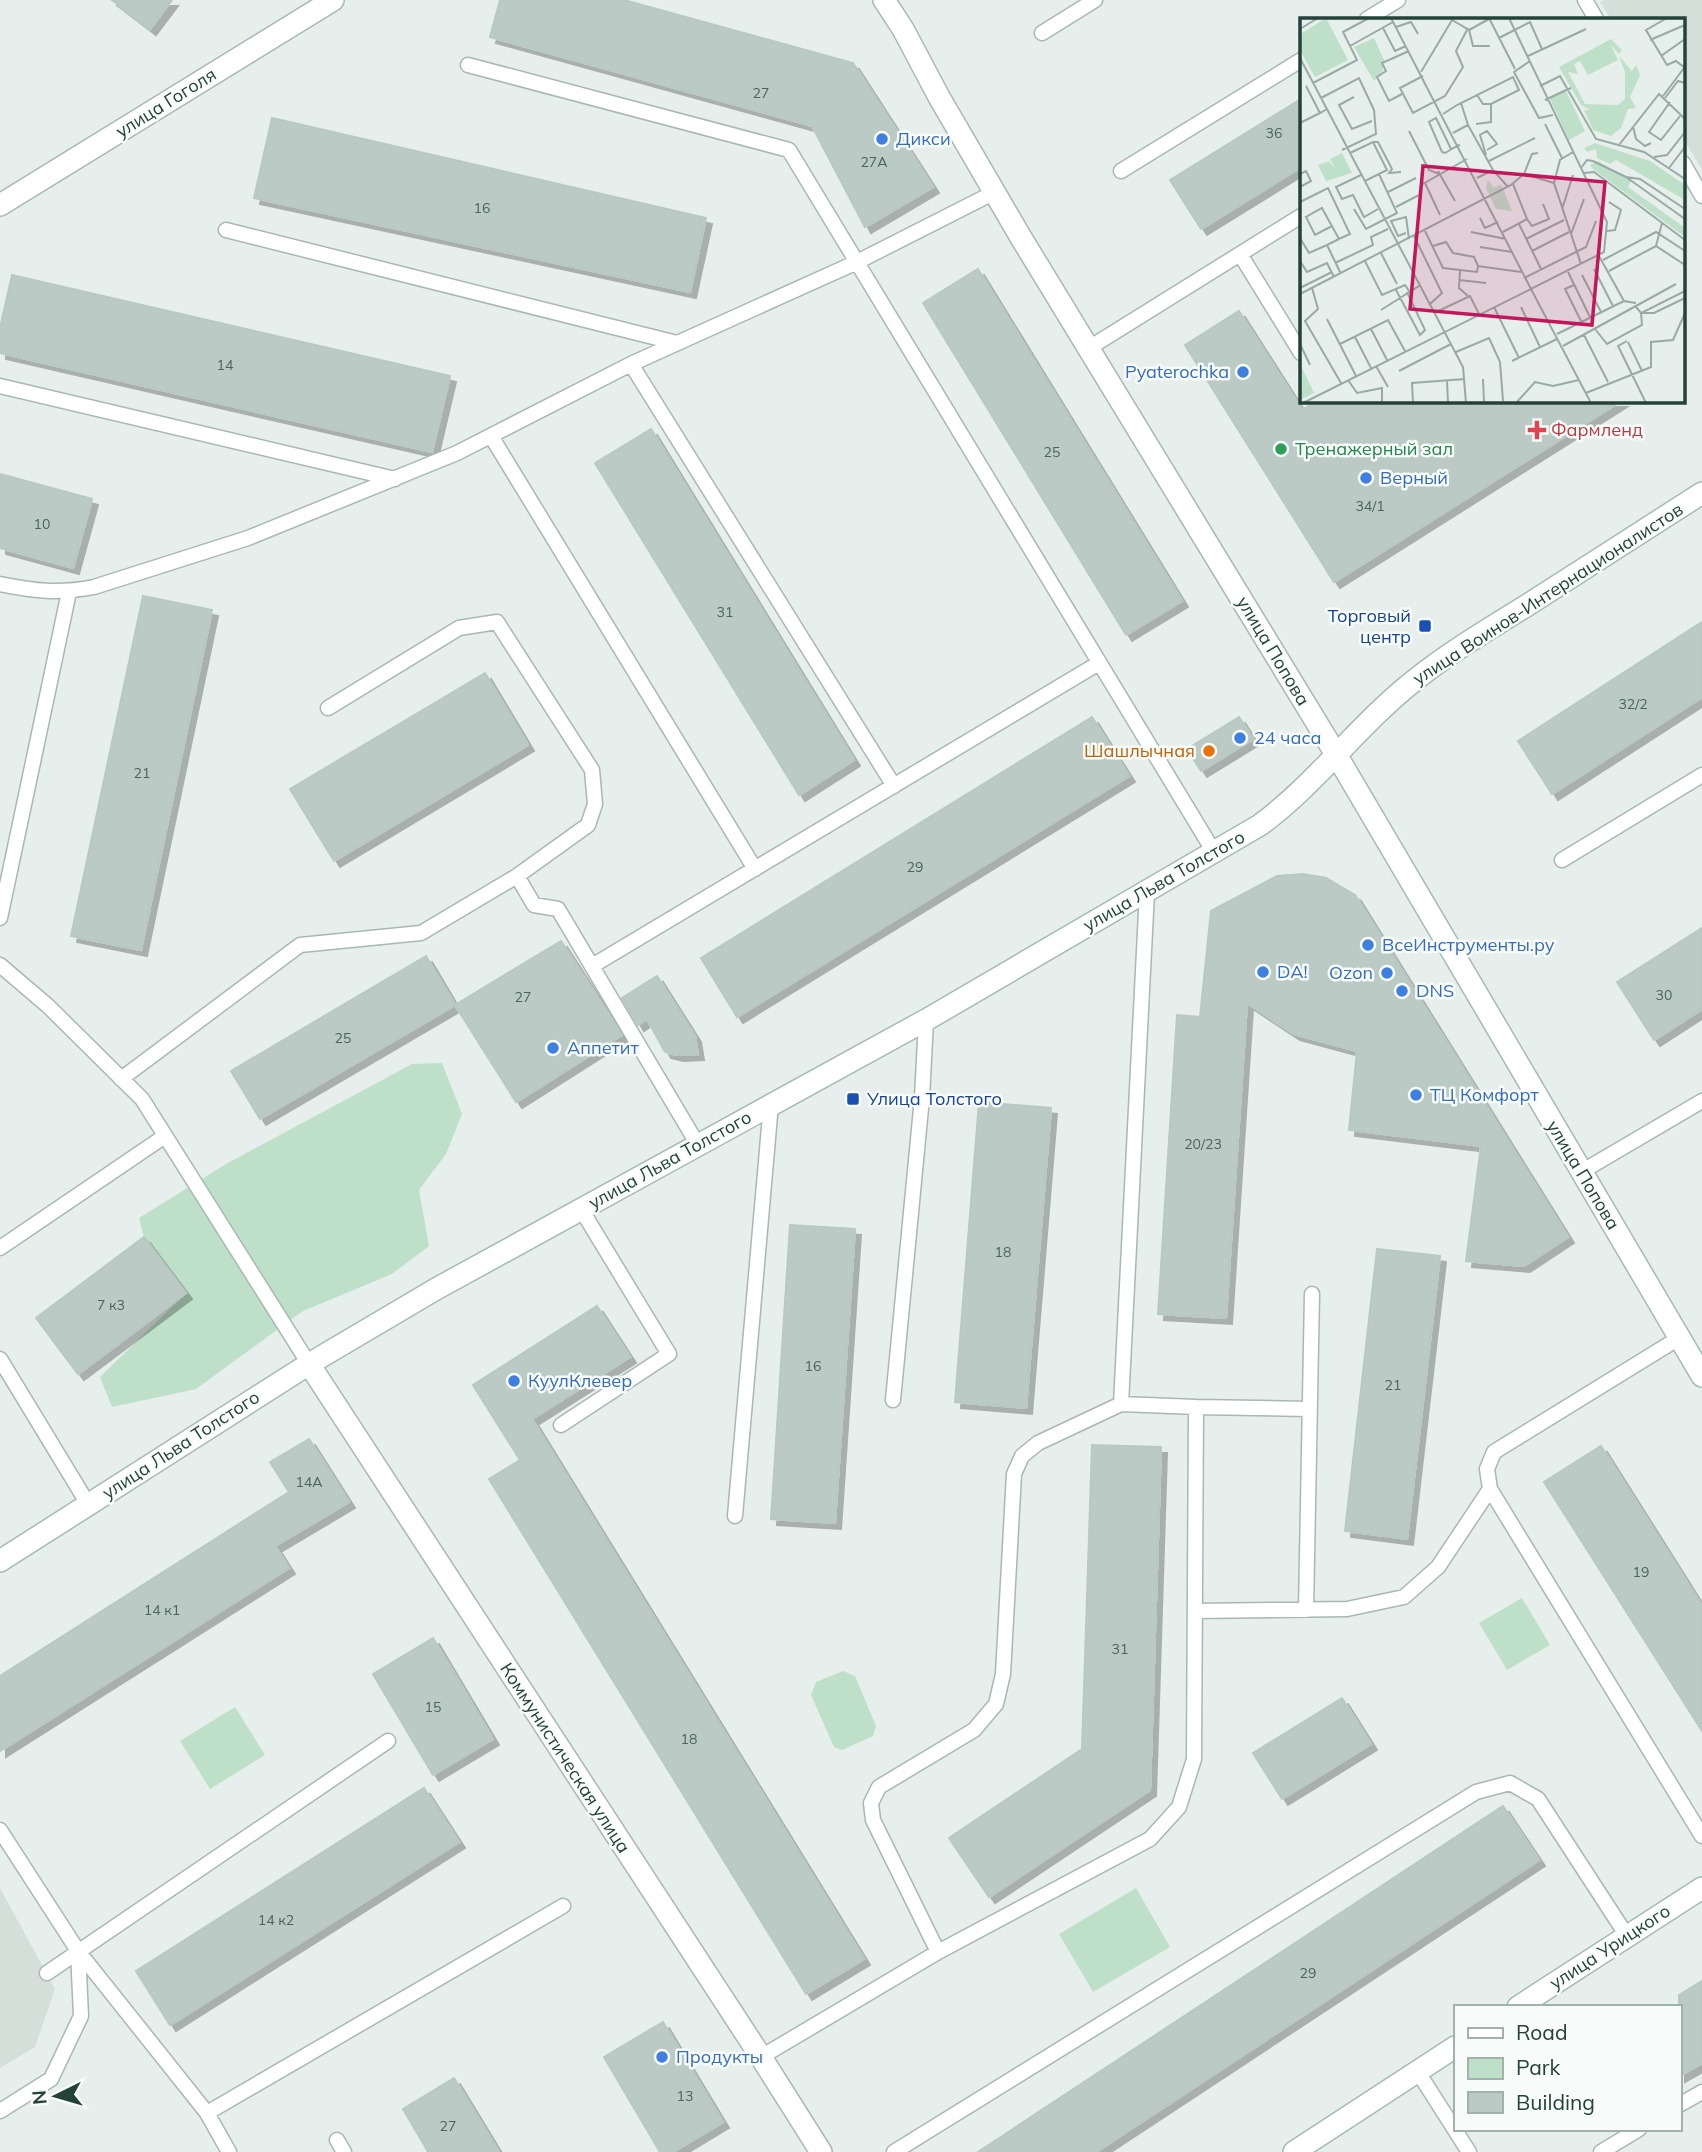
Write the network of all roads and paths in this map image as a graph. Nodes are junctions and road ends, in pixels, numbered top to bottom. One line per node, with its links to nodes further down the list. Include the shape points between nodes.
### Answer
1 (333, 0): 15 (street, улица Гоголя)
2 (884, 0): 13 (street, улица Попова)
3 (1095, 0): 8 (lane)
4 (1398, 0): 6 (lane)
5 (1585, 0): 7 (lane)
6 (1369, 18)
7 (1596, 18)
8 (1042, 33)
9 (1300, 61): 12 (lane)
10 (468, 65): 19 (lane, via 789,150)
11 (1684, 165): 14 (lane)
12 (1121, 171)
13 (995, 192): 19 (lane); 21 (street, улица Попова)
14 (1702, 196)
15 (0, 205)
16 (1300, 217): 18 (lane)
17 (226, 230): 20 (lane)
18 (1240, 254): 21 (lane); 22 (lane)
19 (855, 263): 20 (lane); 30 (lane)
20 (677, 343): 23 (lane)
21 (1089, 348): 32 (street, улица Попова)
22 (1300, 351)
23 (631, 364): 25 (lane); 34 (lane)
24 (0, 386): 26 (lane)
25 (491, 436): 26 (lane); 37 (lane)
26 (394, 479): 29 (lane, via 248,538)
27 (1702, 493): 32 (street, улица Воинов-Интернационалистов, via 1418,678 1379,709)
28 (0, 584): 29 (lane)
29 (69, 592): 40 (lane)
30 (1099, 663): 34 (lane); 35 (lane)
31 (328, 708): 38 (lane, via 459,628 497,622 592,770 595,804 588,825)
32 (1337, 756): 35 (street, улица Льва Толстого, via 1280,811); 49 (street, улица Попова)
33 (1702, 775): 36 (lane)
34 (894, 786): 37 (lane)
35 (1214, 852): 39 (street, улица Льва Толстого)
36 (1562, 859)
37 (755, 869): 42 (lane)
38 (517, 876): 42 (lane, via 534,905 558,909); 44 (lane, via 421,933 300,945)
39 (1147, 892): 43 (street, улица Льва Толстого); 58 (lane)
40 (0, 918)
41 (0, 965): 44 (lane)
42 (592, 966): 48 (lane)
43 (926, 1020): 46 (street, улица Льва Толстого); 57 (lane)
44 (121, 1079): 47 (lane, via 142,1100)
45 (1702, 1101): 49 (lane)
46 (771, 1104): 48 (street, улица Льва Толстого); 64 (lane)
47 (165, 1136): 51 (lane); 55 (lane)
48 (698, 1145): 50 (street, улица Льва Толстого)
49 (1581, 1172): 53 (street, улица Попова)
50 (581, 1209): 55 (street, улица Льва Толстого); 61 (lane, via 669,1354)
51 (0, 1248)
52 (1312, 1294): 60 (lane)
53 (1679, 1338): 56 (street, улица Попова); 62 (lane, via 1494,1452 1487,1469)
54 (0, 1359): 63 (lane)
55 (309, 1364): 63 (street, улица Льва Толстого); 79 (street, Коммунистическая улица)
56 (1702, 1376)
57 (893, 1400)
58 (1121, 1404): 59 (lane); 75 (lane, via 1038,1443 1022,1456 1014,1474 1003,1674 996,1704 974,1730 879,1787 871,1803 873,1820)
59 (1196, 1407): 60 (lane); 67 (lane)
60 (1309, 1409): 66 (lane)
61 (561, 1425)
62 (1490, 1489): 66 (lane, via 1438,1567 1404,1597 1347,1609); 70 (lane)
63 (88, 1504): 65 (street, улица Льва Толстого)
64 (735, 1516)
65 (0, 1561)
66 (1306, 1610): 67 (lane)
67 (1195, 1611): 75 (lane, via 1194,1759 1179,1807 1150,1839)
68 (388, 1741): 74 (lane)
69 (0, 1830): 74 (lane)
70 (1702, 1836)
71 (1702, 1888): 73 (street, улица Урицкого)
72 (563, 1906): 84 (lane)
73 (1628, 1936): 77 (street, улица Урицкого); 90 (lane, via 1538,1800 1510,1783 1476,1792)
74 (78, 1951): 76 (lane); 83 (lane, via 81,2016 51,2079); 84 (lane)
75 (938, 1952): 79 (lane)
76 (47, 1973)
77 (1521, 2005)
78 (1454, 2049): 80 (street)
79 (761, 2057): 89 (street, Коммунистическая улица)
80 (1418, 2072): 85 (lane); 91 (street)
81 (1702, 2092): 82 (lane)
82 (1681, 2104)
83 (0, 2111)
84 (207, 2113): 88 (lane)
85 (1454, 2128)
86 (1456, 2131): 92 (lane)
87 (1636, 2131): 93 (lane)
88 (229, 2152)
89 (821, 2152)
90 (894, 2152)
91 (1294, 2152)
92 (1469, 2152)
93 (1601, 2152)

